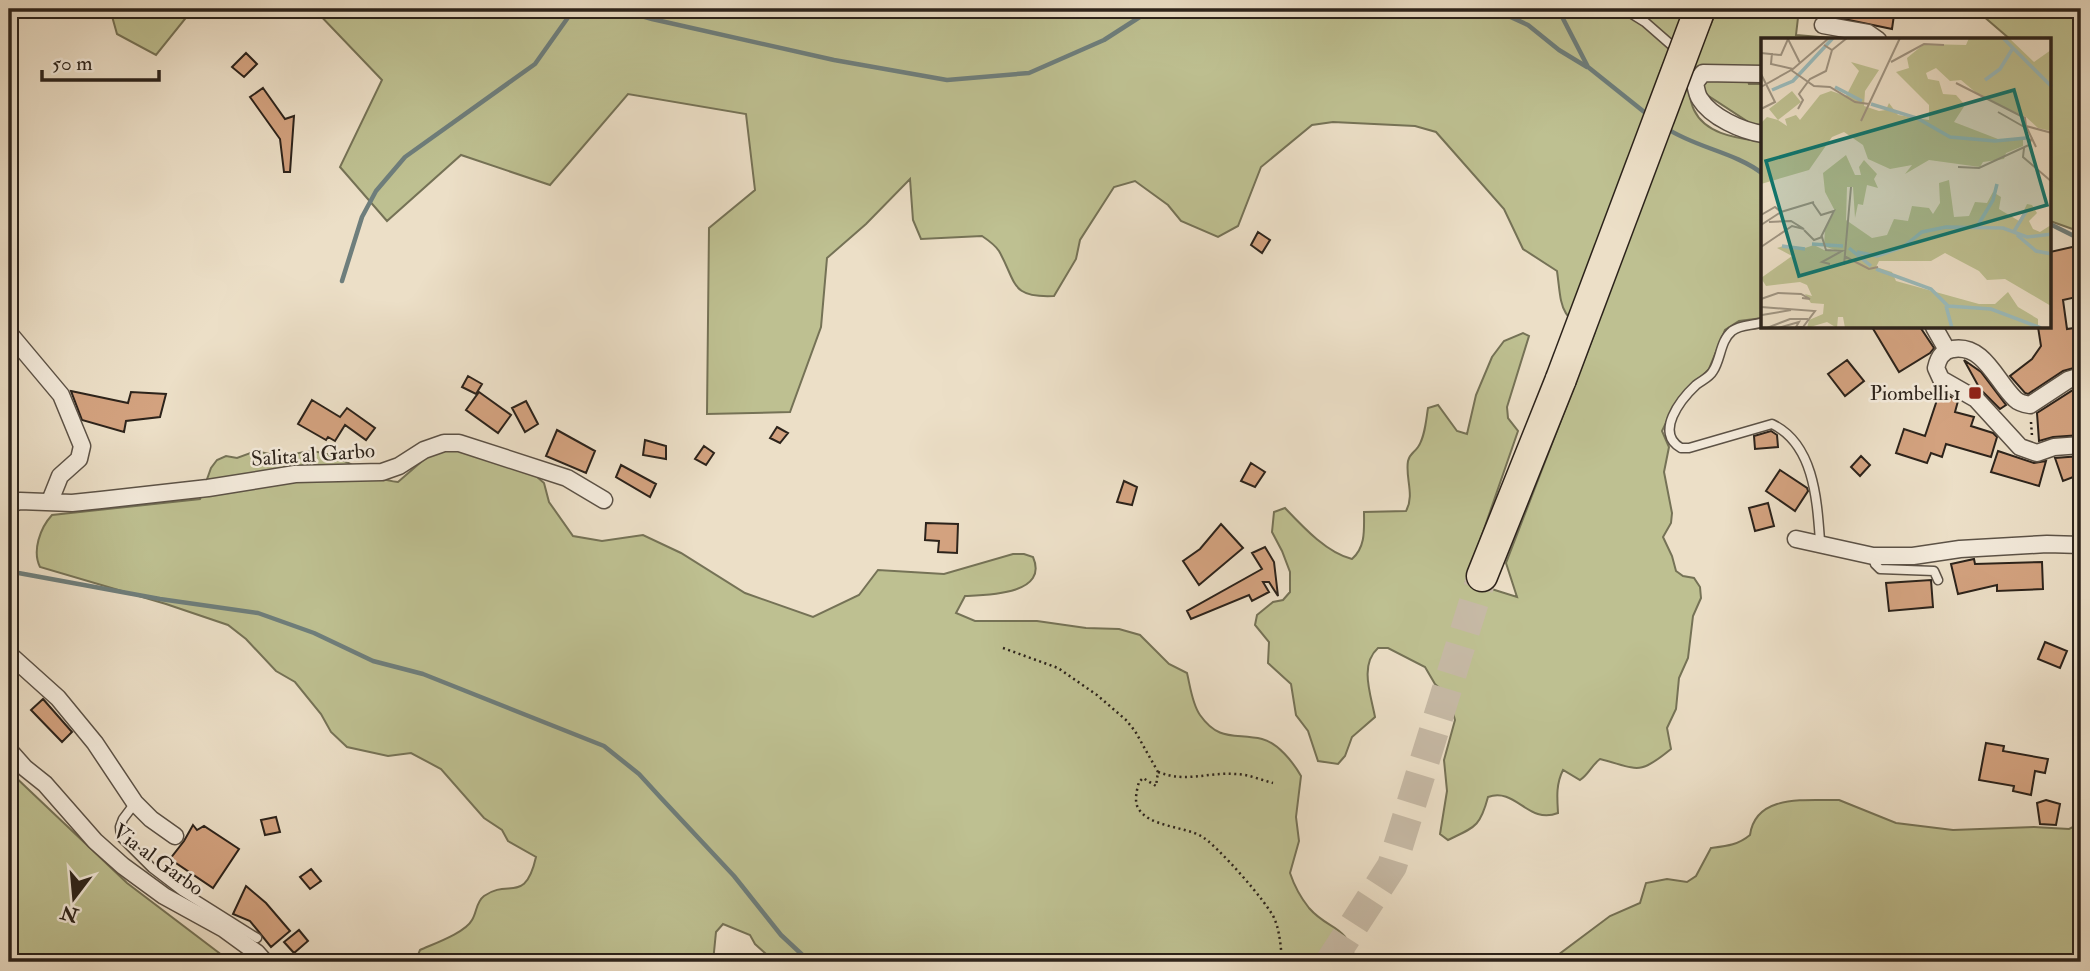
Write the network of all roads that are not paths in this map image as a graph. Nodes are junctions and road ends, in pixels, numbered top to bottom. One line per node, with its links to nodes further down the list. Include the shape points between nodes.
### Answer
1 (1624, 9): 5 (lane)
2 (1700, 9): 21 (highway, bridge)
3 (1823, 24): 4 (street)
4 (1875, 38)
5 (1703, 73): 6 (street); 7 (street, via 1695,83 1699,98 1713,113)
6 (1761, 74)
7 (1761, 133)
8 (1761, 322): 19 (lane, via 1741,326 1725,339 1713,371 1673,416 1670,439 1689,448 1772,424 1780,428 1804,456 1816,496 1819,541)
9 (1935, 329): 11 (street)
10 (9, 333): 15 (street, via 61,395 82,446 79,459 60,476)
11 (1947, 350): 12 (street, via 1959,348 1977,354 2015,399 2030,405); 13 (street, via 1938,360 1938,376 1976,399 2016,444 2034,453)
12 (2081, 376)
13 (2081, 444)
14 (604, 500): 15 (street, Salita al Garbo, via 567,478 459,443 444,443 382,472 295,474 101,500)
15 (50, 501): 16 (street, Salita al Garbo)
16 (9, 504)
17 (1796, 539): 19 (street)
18 (2081, 545): 20 (street)
19 (1824, 547): 20 (street)
20 (1873, 556): 22 (lane, via 1880,569 1934,571)
21 (1482, 576)
22 (1938, 580)
23 (9, 654): 25 (street, via 58,698)
24 (9, 750): 28 (street, Via al Garbo, via 123,866 164,896 224,929)
25 (135, 803): 26 (street); 27 (lane, via 123,818 121,837 182,891)
26 (175, 836)
27 (257, 938)
28 (265, 962)

